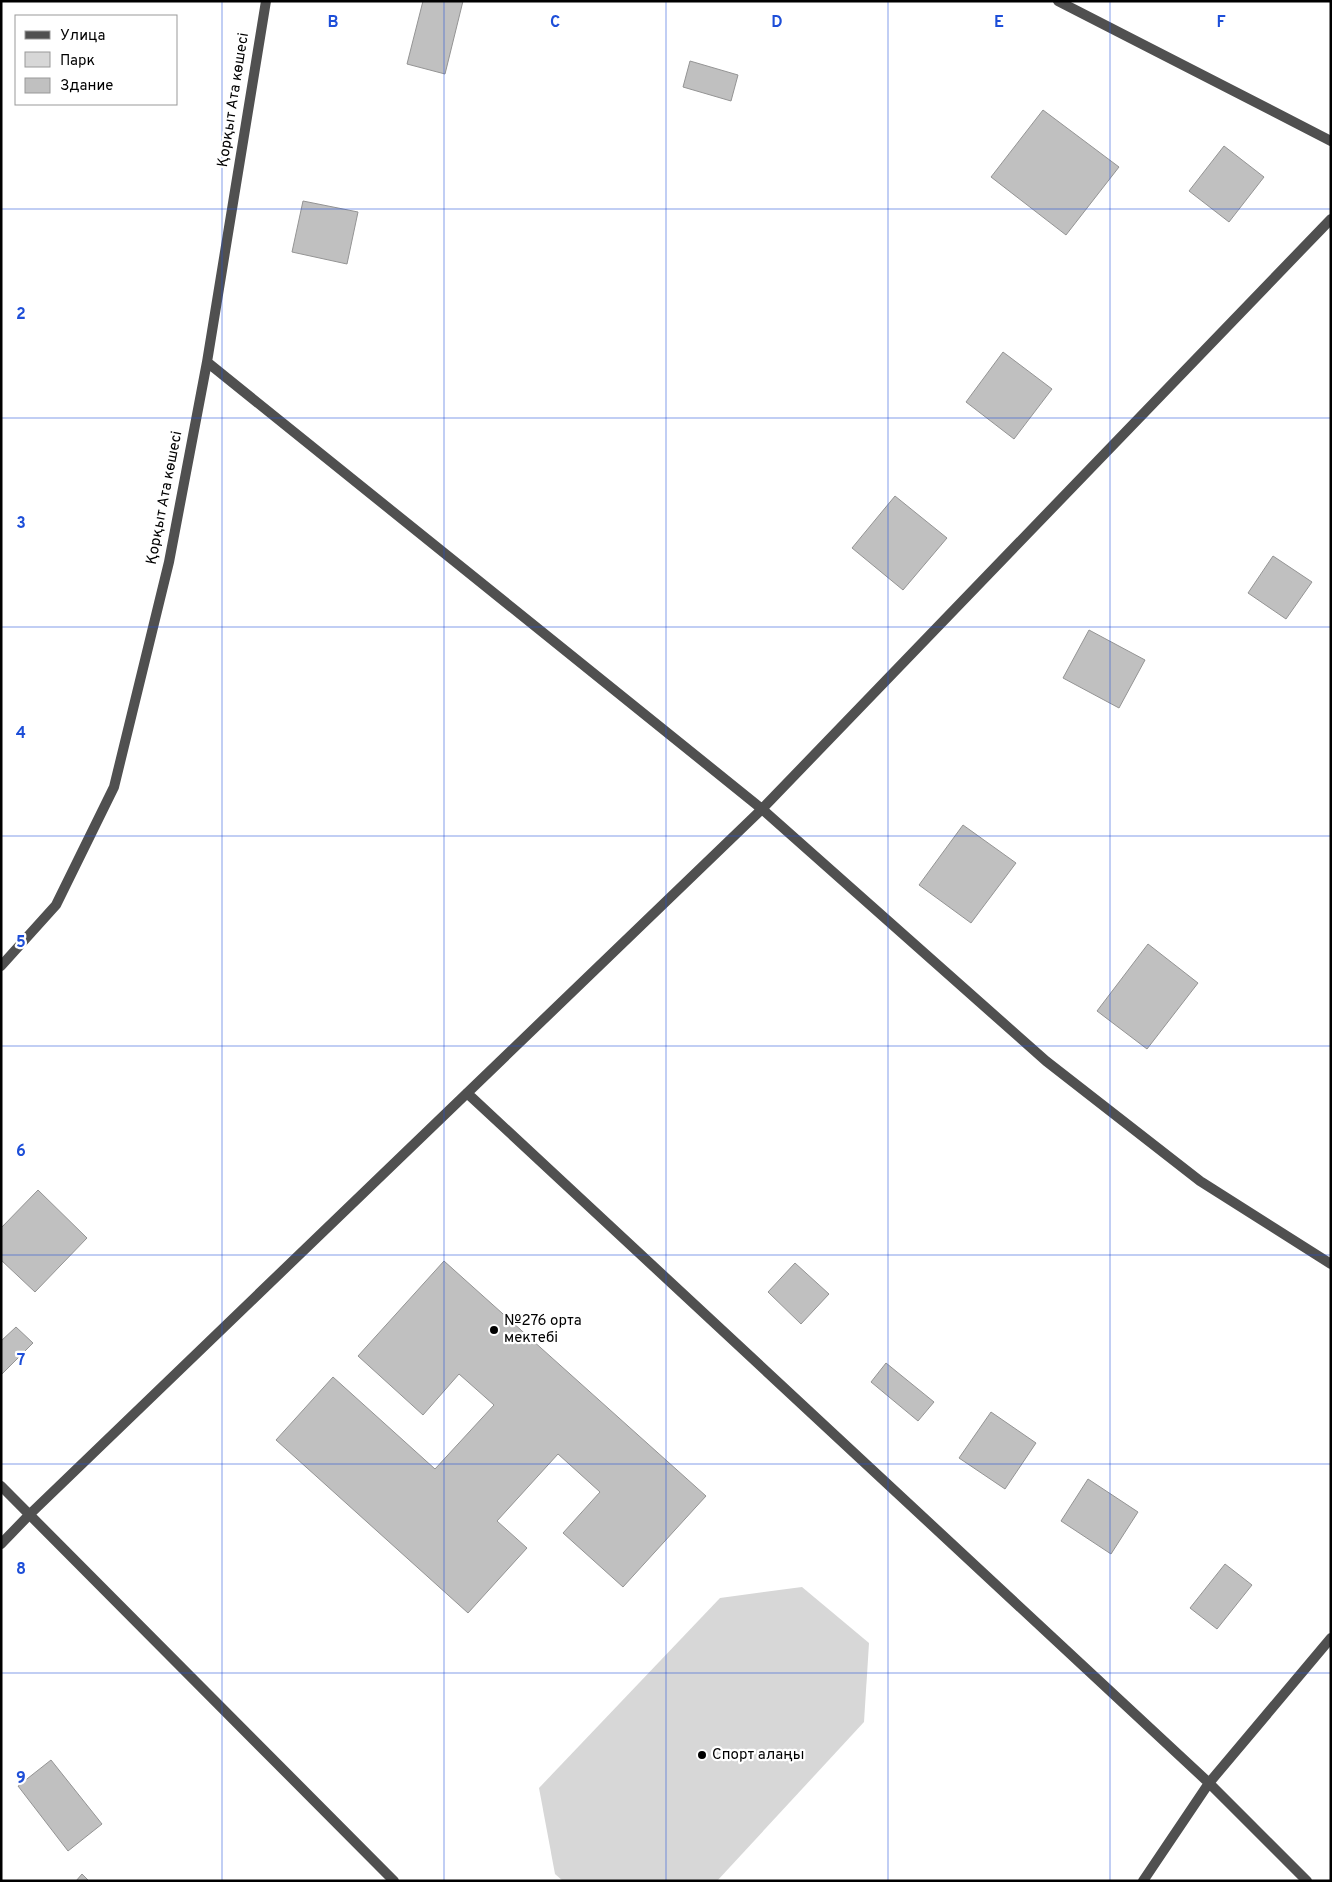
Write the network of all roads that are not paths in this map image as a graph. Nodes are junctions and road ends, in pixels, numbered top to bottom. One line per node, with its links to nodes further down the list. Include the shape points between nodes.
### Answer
1 (266, 1): 5 (street, Қорқыт Ата көшесі)
2 (1058, 1): 3 (street)
3 (1331, 142)
4 (1331, 219): 6 (street)
5 (207, 362): 6 (street); 7 (street, Қорқыт Ата көшесі, via 169,562 114,787 56,905)
6 (762, 809): 8 (street); 9 (street, via 1046,1061 1200,1181)
7 (1, 966)
8 (467, 1093): 11 (street); 14 (street)
9 (1331, 1264)
10 (1, 1486): 11 (street)
11 (30, 1514): 12 (street); 15 (street)
12 (1, 1544)
13 (1331, 1638): 14 (street)
14 (1209, 1782): 16 (street); 17 (street)
15 (394, 1881)
16 (1142, 1881)
17 (1307, 1881)

